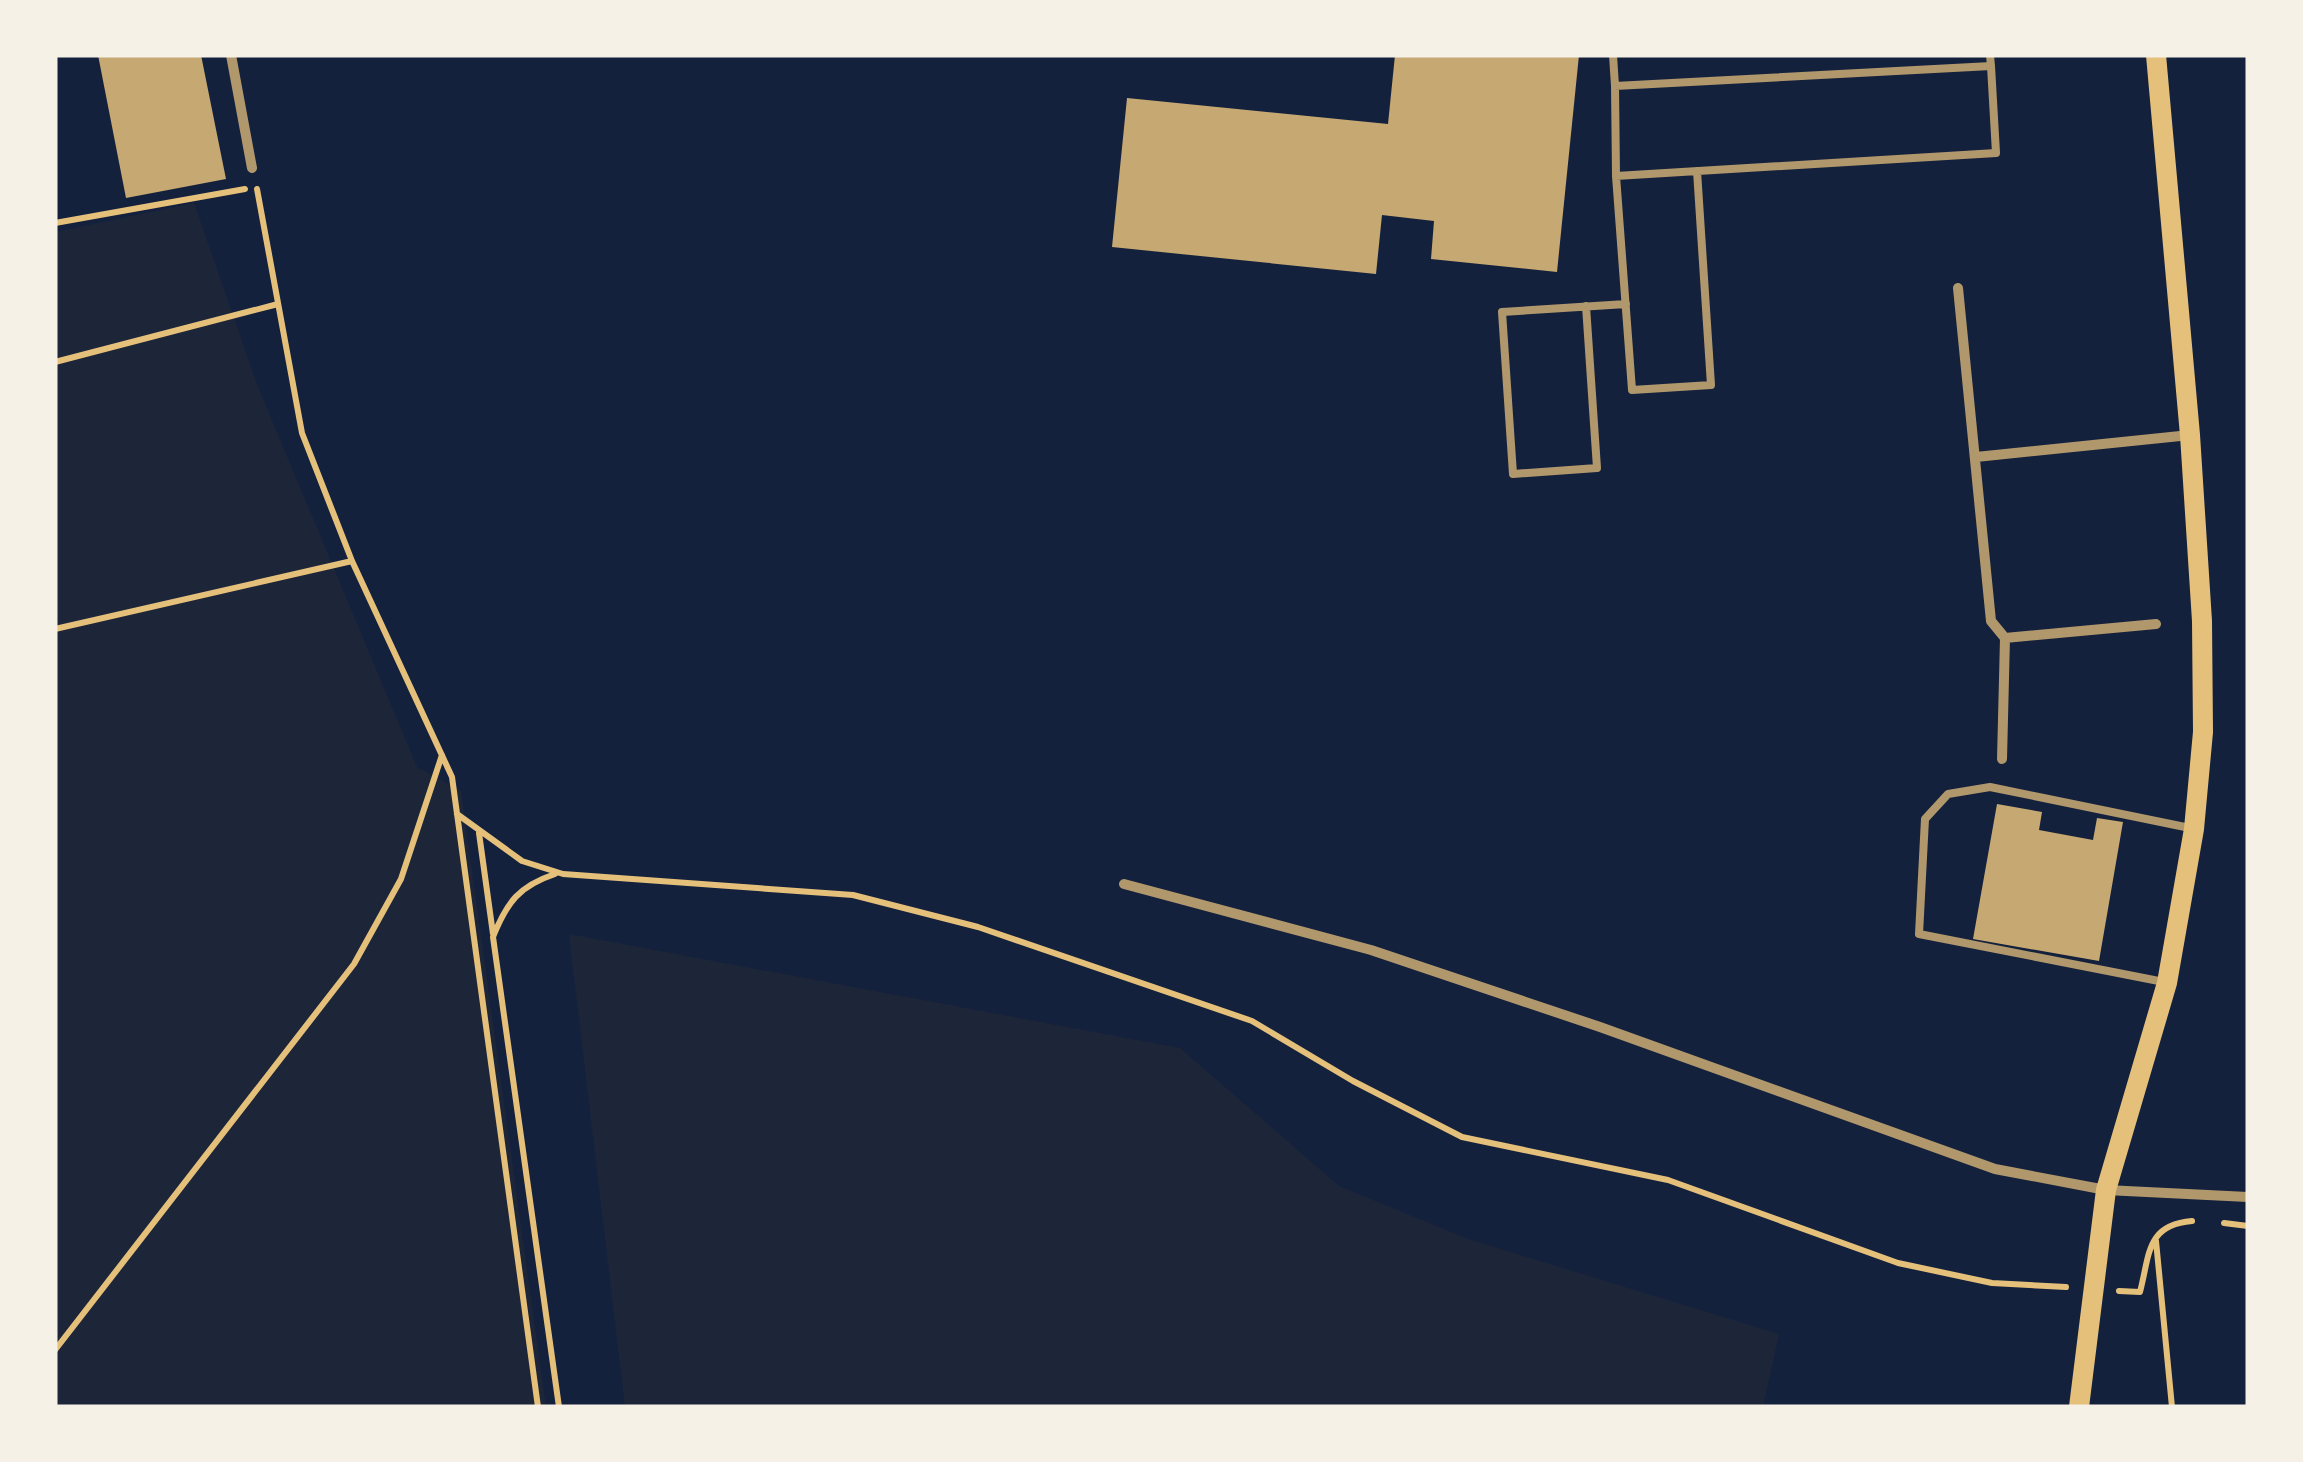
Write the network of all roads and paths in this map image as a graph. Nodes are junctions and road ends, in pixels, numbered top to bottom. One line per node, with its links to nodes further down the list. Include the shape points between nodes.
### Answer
1 (231, 55): 7 (street)
2 (1613, 55): 6 (lane)
3 (1990, 55): 5 (lane)
4 (2156, 55): 16 (main road)
5 (1990, 66): 6 (lane); 8 (lane, via 1996,152)
6 (1615, 86): 9 (lane)
7 (252, 168)
8 (1697, 171): 9 (lane); 13 (lane, via 1711,385 1632,390)
9 (1616, 176): 13 (lane)
10 (55, 223): 12 (path, via 256,188)
11 (1958, 288): 17 (street)
12 (278, 304): 15 (path); 18 (path, via 302,433)
13 (1626, 304): 14 (lane)
14 (1586, 306): 14 (lane, via 1502,312 1513,474 1597,468)
15 (55, 362)
16 (2190, 435): 17 (street); 25 (main road, via 2202,621 2203,732)
17 (1976, 457): 21 (street, via 1991,620)
18 (352, 561): 20 (path); 22 (path)
19 (2156, 624): 21 (street)
20 (55, 629)
21 (2004, 638): 23 (street)
22 (442, 754): 24 (path); 39 (path, via 401,880 354,964)
23 (2002, 759)
24 (457, 814): 26 (path); 40 (path)
25 (2194, 828): 30 (main road); 30 (lane, via 1990,787 1948,794 1925,819 1919,934)
26 (478, 831): 27 (path, via 522,861); 29 (path)
27 (558, 873): 29 (path, via 526,884 505,907); 37 (path, via 853,896 978,927 1252,1021 1462,1137 1668,1180 1898,1263)
28 (1124, 884): 31 (street, via 1371,950 1995,1169)
29 (494, 938): 41 (path)
30 (2167, 982): 31 (main road)
31 (2106, 1190): 32 (street); 42 (main road)
32 (2248, 1198)
33 (2206, 1221): 36 (path, via 2170,1223)
34 (2219, 1222): 35 (path)
35 (2248, 1226)
36 (2155, 1235): 38 (path); 43 (path)
37 (2055, 1288)
38 (2140, 1292)
39 (55, 1350)
40 (538, 1407)
41 (559, 1407)
42 (2079, 1407)
43 (2172, 1407)

